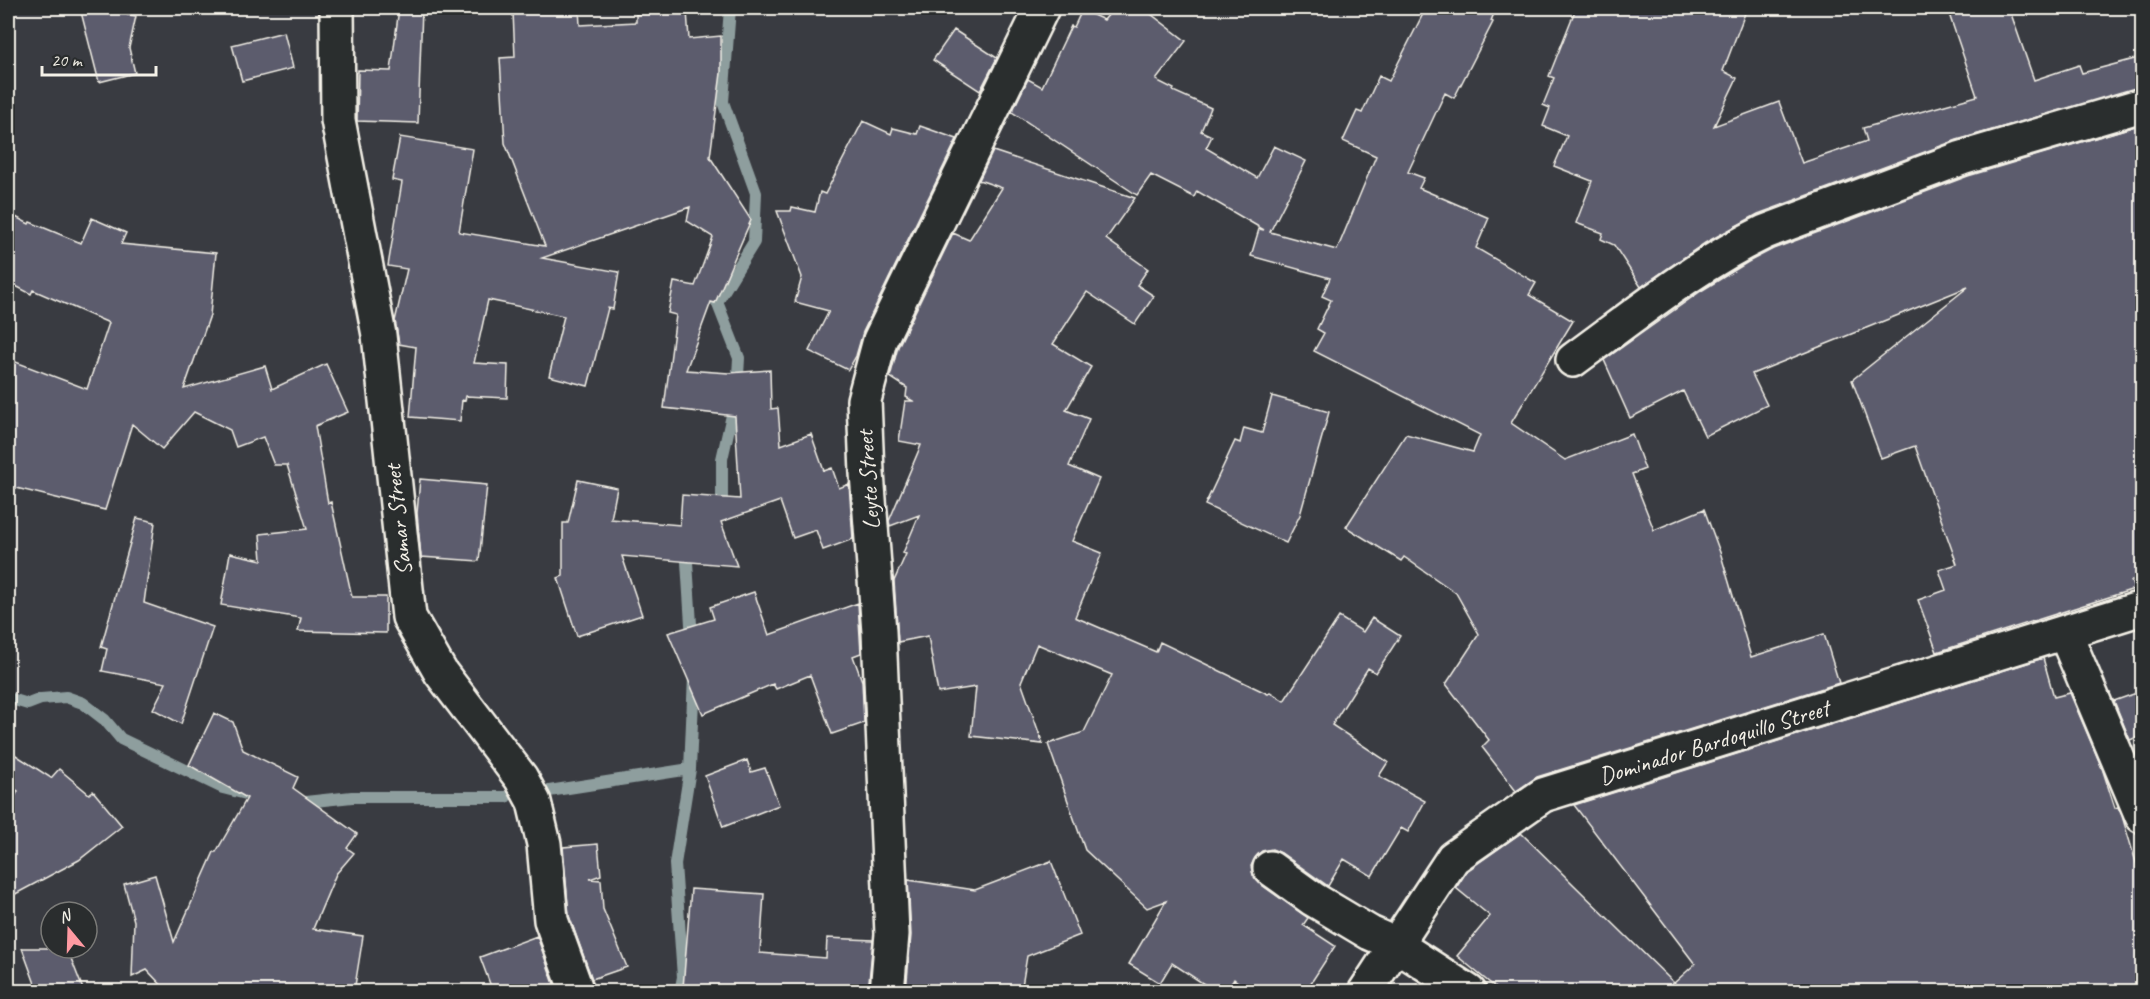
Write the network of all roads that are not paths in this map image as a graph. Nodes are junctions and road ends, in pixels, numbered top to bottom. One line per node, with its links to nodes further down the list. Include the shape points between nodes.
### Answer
1 (337, 8): 10 (street, Samar Street, via 338,120 379,335 408,617 441,673 521,778 534,802 544,844 551,920)
2 (1042, 8): 11 (street, Leyte Street, via 880,340 864,400 892,934)
3 (2142, 105): 4 (street, via 1962,158 1765,232 1673,288)
4 (1573, 360)
5 (2142, 608): 6 (street, Dominador Bardoquillo Street)
6 (2065, 633): 7 (street); 9 (street, Dominador Bardoquillo Street, via 1543,795 1453,858)
7 (2142, 816)
8 (1270, 868): 9 (street, via 1313,899)
9 (1395, 944): 12 (street, Dominador Bardoquillo Street); 13 (street)
10 (578, 992)
11 (887, 992)
12 (1365, 992)
13 (1469, 992)

